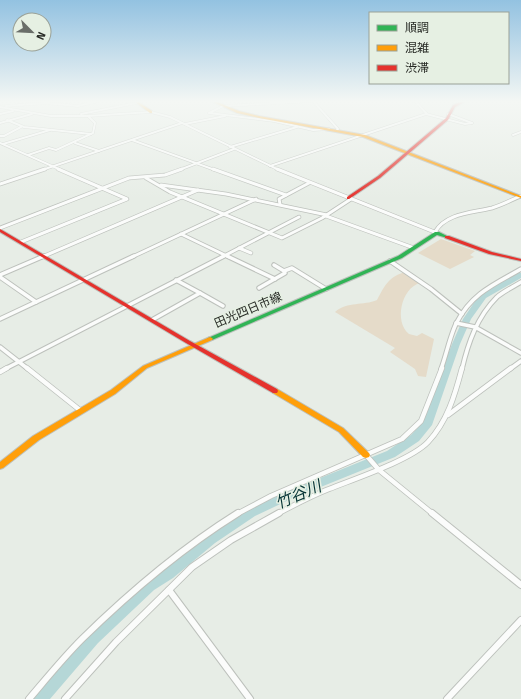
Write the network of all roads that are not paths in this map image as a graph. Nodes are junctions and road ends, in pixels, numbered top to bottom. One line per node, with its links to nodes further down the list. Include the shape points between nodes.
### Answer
1 (39, 134): 15 (street)
2 (87, 134): 3 (street)
3 (91, 134): 14 (street)
4 (151, 134): 13 (street)
5 (204, 134): 16 (street)
6 (275, 134): 16 (street)
7 (354, 134): 11 (main road)
8 (364, 134): 11 (street)
9 (428, 134): 19 (main road)
10 (517, 134): 12 (street, via 513,135)
11 (360, 135): 19 (main road); 23 (street)
12 (521, 137)
13 (132, 140): 18 (street); 21 (street)
14 (75, 142): 18 (street); 20 (street, via 56,150 50,148)
15 (1, 144): 20 (street)
16 (230, 147): 17 (street)
17 (234, 149): 21 (street); 23 (street)
18 (99, 151): 22 (street)
19 (407, 152): 32 (main road); 33 (main road, via 379,177)
20 (28, 155): 22 (street)
21 (196, 163): 24 (street, via 165,176); 30 (street)
22 (53, 166): 26 (street); 28 (street)
23 (270, 166): 25 (street)
24 (145, 177): 27 (street); 28 (street, via 129,178)
25 (310, 183): 30 (street); 33 (street)
26 (0, 184)
27 (159, 184): 29 (street); 31 (street)
28 (103, 188): 39 (street); 43 (street, via 127,200)
29 (198, 190): 31 (street); 34 (street)
30 (286, 195): 35 (street, via 279,199)
31 (183, 197): 36 (street); 48 (street)
32 (521, 197): 41 (street, via 456,217 440,225)
33 (349, 198): 37 (street); 41 (street)
34 (256, 199): 35 (street); 36 (street)
35 (280, 204): 37 (street)
36 (225, 214): 40 (street); 42 (street)
37 (326, 215): 40 (street, via 282,238); 45 (street)
38 (299, 217): 40 (street)
39 (0, 229): 43 (main road)
40 (268, 232): 44 (street)
41 (436, 233): 45 (main road, 田光四日市線); 49 (main road, via 491,253)
42 (181, 234): 47 (street); 56 (street)
43 (21, 242): 48 (main road)
44 (239, 248): 46 (street); 47 (street)
45 (414, 248): 50 (main road, 田光四日市線)
46 (251, 253)
47 (224, 255): 55 (street); 57 (street)
48 (44, 256): 54 (street); 56 (main road)
49 (521, 260)
50 (390, 261): 60 (main road, 田光四日市線); 65 (street)
51 (274, 265): 53 (street)
52 (521, 269): 65 (street, via 478,294)
53 (284, 271): 55 (street, via 285,273); 60 (street, via 292,268)
54 (0, 276): 62 (street)
55 (275, 278): 59 (street)
56 (83, 280): 62 (street); 63 (main road)
57 (176, 280): 61 (street); 63 (street)
58 (521, 282): 69 (street, via 492,302)
59 (259, 288)
60 (326, 289): 70 (main road, 田光四日市線)
61 (200, 293): 64 (street); 67 (street)
62 (36, 302): 66 (street)
63 (127, 306): 67 (main road); 74 (street)
64 (223, 306)
65 (462, 314): 68 (street)
66 (0, 319)
67 (152, 320): 70 (main road)
68 (458, 323): 69 (street); 78 (street, via 421,421 402,439)
69 (475, 327): 72 (street); 77 (street)
70 (196, 345): 76 (main road, 田光四日市線, via 145,367 113,392); 78 (main road, via 341,430)
71 (0, 347): 74 (street)
72 (521, 352)
73 (521, 361): 77 (street)
74 (19, 362): 75 (street); 76 (street)
75 (0, 372)
76 (81, 411): 79 (main road, 田光四日市線, via 36,438)
77 (447, 415): 80 (street, via 427,443)
78 (367, 456): 80 (street); 84 (street, via 271,496 194,541 82,640)
79 (0, 466)
80 (378, 469): 81 (street); 82 (street, via 318,493 242,533 199,562)
81 (521, 585)
82 (169, 590): 85 (street, via 120,636); 86 (street)
83 (521, 620): 87 (street)
84 (29, 699)
85 (65, 699)
86 (250, 699)
87 (447, 699)

